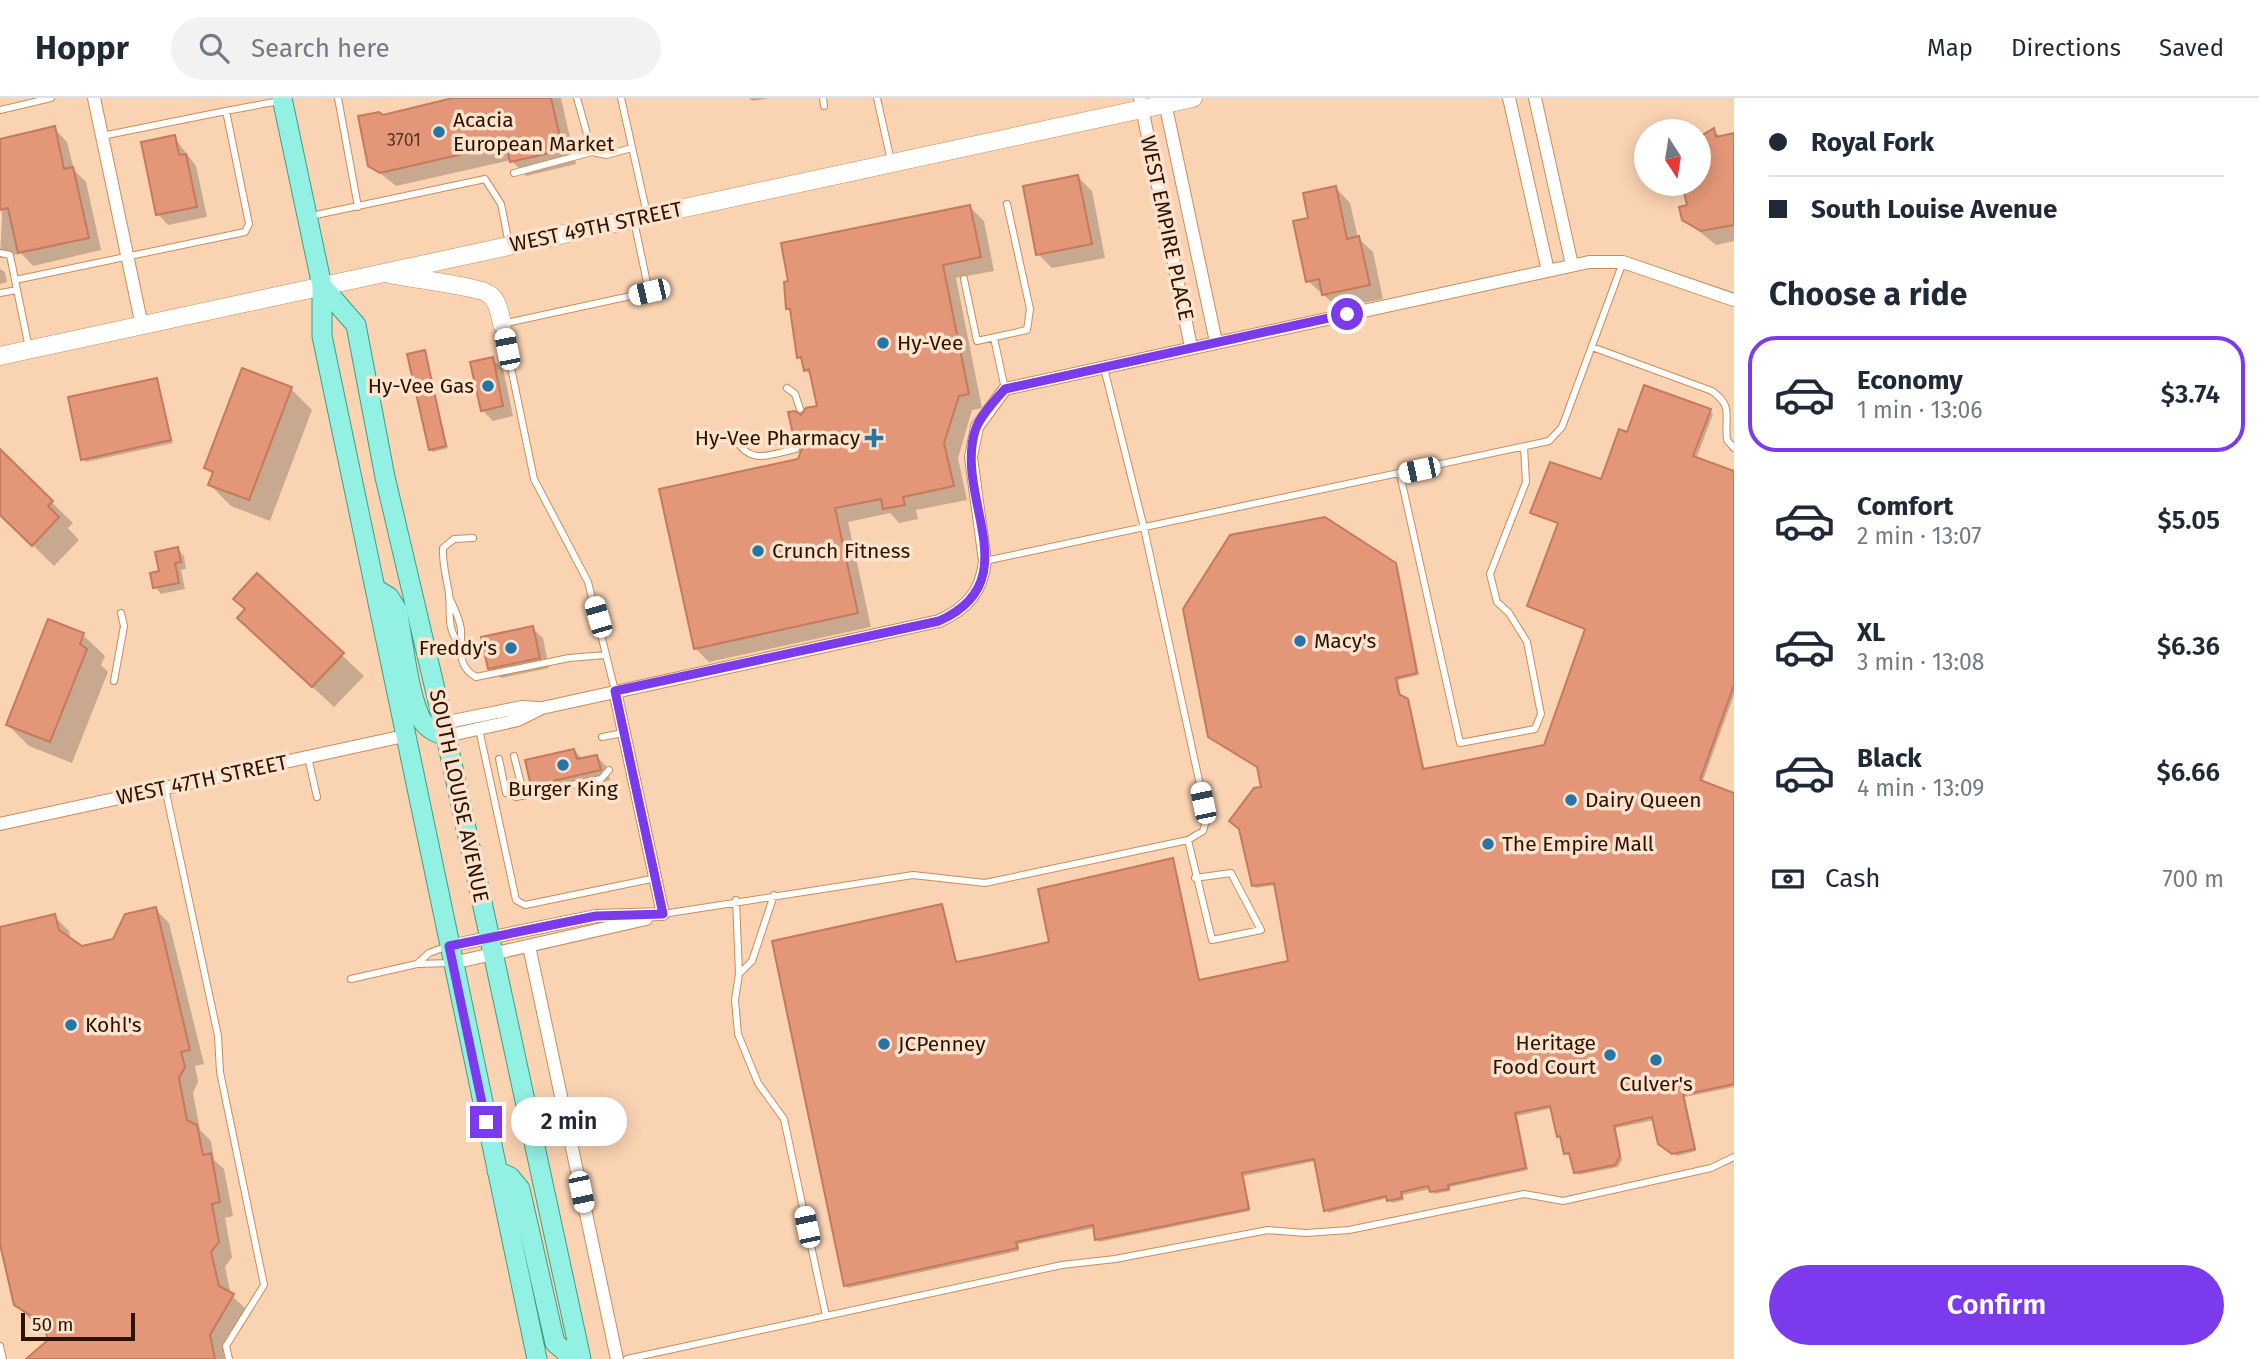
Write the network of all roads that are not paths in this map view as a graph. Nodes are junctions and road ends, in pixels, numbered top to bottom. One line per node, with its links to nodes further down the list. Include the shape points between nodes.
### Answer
1 (51, 98): 10 (lane)
2 (94, 98): 16 (street)
3 (338, 98): 22 (lane)
4 (577, 98): 18 (lane)
5 (621, 98): 17 (lane)
6 (877, 98): 19 (lane)
7 (1193, 98): 12 (main road, WEST 49TH STREET)
8 (1509, 98): 30 (street)
9 (1535, 98): 29 (street)
10 (40, 99): 14 (lane)
11 (285, 99): 15 (lane); 23 (main road, SOUTH LOUISE AVENUE)
12 (1165, 101): 13 (main road, WEST 49TH STREET); 41 (street, WEST EMPIRE PLACE)
13 (1141, 103): 19 (main road, WEST 49TH STREET); 42 (street, WEST EMPIRE PLACE)
14 (0, 110)
15 (226, 111): 16 (lane); 27 (lane, via 249,224 245,232)
16 (102, 136): 27 (street)
17 (632, 148): 18 (lane, via 607,155); 24 (lane)
18 (592, 152): 20 (lane)
19 (892, 163): 24 (main road, WEST 49TH STREET)
20 (514, 173)
21 (1007, 204): 40 (lane, via 1030,309 1027,330)
22 (358, 206): 23 (lane); 25 (lane, via 485,179 500,204)
23 (307, 217): 34 (main road, SOUTH LOUISE AVENUE)
24 (640, 217): 25 (main road, WEST 49TH STREET); 38 (lane, via 649,292)
25 (509, 246): 31 (main road, WEST 49TH STREET)
26 (0, 253): 33 (lane, via 10,255)
27 (127, 257): 33 (lane); 39 (street)
28 (1623, 262): 29 (street, WEST EMPIRE PLACE); 37 (street, WEST EMPIRE PLACE); 43 (lane)
29 (1572, 265): 30 (street, WEST EMPIRE PLACE)
30 (1548, 271): 41 (street, WEST EMPIRE PLACE)
31 (383, 273): 34 (main road, WEST 49TH STREET); 38 (main road, via 480,288 495,300)
32 (964, 279): 40 (lane, via 977,341)
33 (15, 280): 35 (lane)
34 (322, 286): 39 (main road, WEST 49TH STREET); 58 (main road, SOUTH LOUISE AVENUE, via 322,336); 64 (main road, SOUTH LOUISE AVENUE, via 356,325 385,477)
35 (17, 290): 36 (lane); 44 (lane)
36 (0, 293)
37 (1734, 300)
38 (502, 324): 60 (lane, via 534,479 588,582)
39 (142, 326): 44 (main road, WEST 49TH STREET)
40 (994, 338): 48 (lane)
41 (1216, 342): 42 (street, WEST EMPIRE PLACE)
42 (1191, 347): 46 (street, WEST EMPIRE PLACE)
43 (1592, 347): 51 (lane, via 1562,427 1549,441); 52 (lane, via 1725,399 1729,408 1727,440)
44 (29, 350): 45 (main road, WEST 49TH STREET)
45 (0, 356)
46 (1104, 366): 48 (street, WEST EMPIRE PLACE); 55 (lane)
47 (787, 387): 49 (lane, via 795,394)
48 (1005, 389): 57 (street, via 977,427 971,457)
49 (800, 410)
50 (736, 440): 53 (lane, via 753,457)
51 (1524, 447): 54 (lane); 54 (lane, via 1526,482 1490,574 1497,602 1527,642 1541,714 1535,729 1460,744)
52 (1734, 448)
53 (796, 449)
54 (1400, 474): 55 (lane)
55 (1144, 528): 57 (lane); 77 (lane, via 1207,817 1203,831)
56 (473, 538): 60 (lane, via 454,539 443,548 467,672 475,677)
57 (985, 561): 62 (street, via 973,598 939,621)
58 (376, 589): 64 (main road, via 389,597 397,610 424,723 429,729); 67 (main road, SOUTH LOUISE AVENUE)
59 (121, 613): 61 (lane, via 124,626)
60 (606, 655): 62 (lane)
61 (114, 681)
62 (615, 691): 63 (street); 66 (street)
63 (542, 708): 64 (street, via 522,708); 65 (street, via 518,720)
64 (445, 729): 65 (street); 83 (main road, SOUTH LOUISE AVENUE)
65 (479, 729): 78 (lane, via 516,900 525,905)
66 (624, 733): 68 (lane); 78 (street)
67 (404, 736): 70 (street, WEST 47TH STREET); 85 (main road, SOUTH LOUISE AVENUE)
68 (602, 737)
69 (514, 756): 74 (lane)
70 (308, 757): 73 (street, WEST 47TH STREET); 75 (lane)
71 (499, 759): 74 (lane, via 506,793)
72 (609, 770): 74 (lane, via 601,779)
73 (165, 788): 76 (street, WEST 47TH STREET); 94 (lane, via 218,1036 220,1072 264,1285 226,1346)
74 (524, 796)
75 (317, 797)
76 (0, 824)
77 (1188, 840): 79 (lane); 80 (lane, via 985,883 913,875)
78 (656, 878): 82 (street)
79 (1195, 878): 79 (lane, via 1212,940 1261,930 1231,873)
80 (774, 895): 81 (lane); 87 (lane, via 752,961)
81 (736, 900): 82 (lane); 87 (lane)
82 (663, 914): 83 (street, via 596,916); 84 (street)
83 (491, 946): 84 (street); 85 (street); 97 (main road, SOUTH LOUISE AVENUE)
84 (529, 946): 98 (street)
85 (451, 954): 86 (lane); 86 (lane, via 429,953); 90 (main road, SOUTH LOUISE AVENUE)
86 (417, 964): 88 (lane)
87 (739, 974): 91 (lane, via 735,1000 738,1034 758,1083 784,1119)
88 (351, 979)
89 (1734, 1157): 91 (lane, via 1711,1168 1563,1200 1524,1194 1349,1230 1268,1230 1062,1265)
90 (497, 1171): 95 (main road, SOUTH LOUISE AVENUE); 96 (main road, via 520,1189 555,1343)
91 (826, 1316): 99 (lane)
92 (0, 1346): 93 (lane)
93 (3, 1359)
94 (229, 1359)
95 (537, 1359)
96 (574, 1359)
97 (581, 1359)
98 (617, 1359)
99 (627, 1359)

